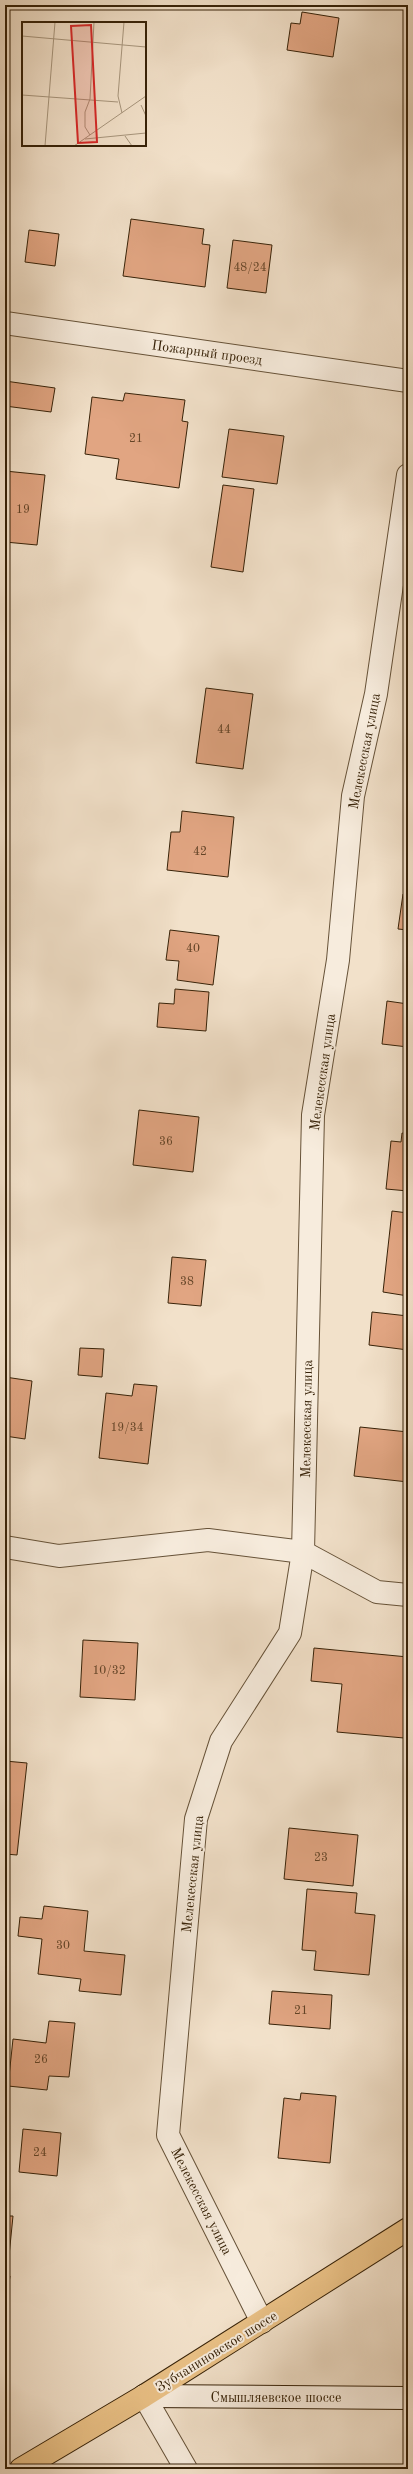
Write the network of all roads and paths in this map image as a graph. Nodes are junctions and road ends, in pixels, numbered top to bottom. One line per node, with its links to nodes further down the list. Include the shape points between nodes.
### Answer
1 (5, 323): 2 (street, Пожарный проезд)
2 (408, 381)
3 (408, 475): 5 (street, Мелекесская улица, via 376,694 353,796 338,960 314,1115)
4 (5, 1548): 5 (street, via 59,1556 208,1540)
5 (303, 1552): 6 (street, via 377,1592); 8 (street, Мелекесская улица, via 290,1633 221,1741 196,1819 168,2135)
6 (408, 1595)
7 (408, 2229): 8 (main road, Зубчаниновское шоссе)
8 (262, 2322): 9 (main road, Зубчаниновское шоссе)
9 (144, 2396): 10 (street, Смышляевское шоссе); 11 (main road, Зубчаниновское шоссе); 12 (street)
10 (408, 2398)
11 (21, 2469)
12 (186, 2469)

